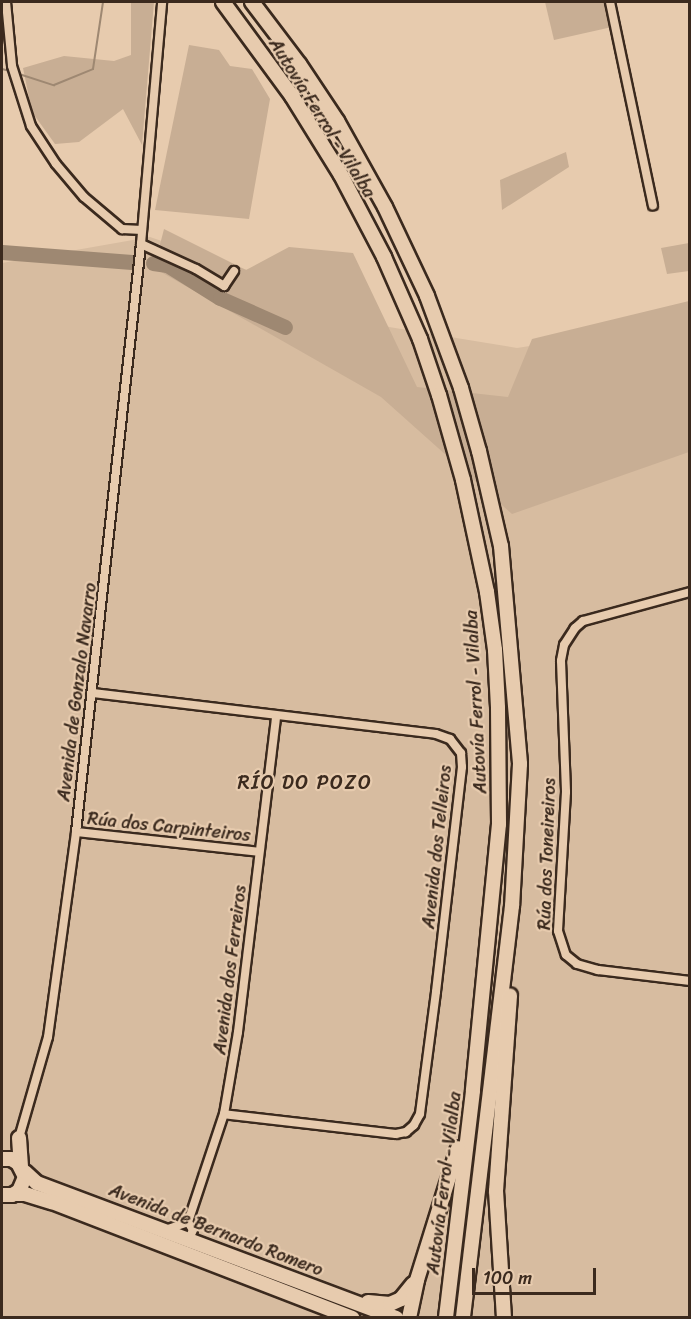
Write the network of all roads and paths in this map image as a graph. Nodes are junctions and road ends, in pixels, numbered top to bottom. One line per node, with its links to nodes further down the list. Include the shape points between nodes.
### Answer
1 (6, 2): 7 (street, via 12,66 31,126 84,197 122,229)
2 (162, 2): 7 (street, Avenida de Gonzalo Navarro)
3 (223, 2): 17 (highway, Autovía Ferrol - Vilalba, via 292,96 341,175 384,257 420,339 466,491 495,650 500,766 499,824)
4 (252, 2): 13 (highway, Autovía Ferrol - Vilalba, via 337,121 385,207 451,357 479,451 501,546)
5 (610, 2): 6 (street)
6 (653, 206)
7 (142, 230): 8 (street, Avenida de Gonzalo Navarro)
8 (141, 244): 9 (street, via 224,286); 11 (street, Avenida de Gonzalo Navarro)
9 (234, 271)
10 (690, 591): 16 (street, Rúa dos Toneireiros, via 583,621 564,645 561,661 566,792 558,931 560,944 570,960 586,968)
11 (93, 693): 12 (street, Avenida dos Telleiros); 14 (street, Avenida de Gonzalo Navarro)
12 (276, 716): 15 (street, Avenida dos Ferreiros); 18 (street, Avenida dos Telleiros, via 436,734 450,739 461,753 422,1101 414,1125 396,1134)
13 (520, 764): 35 (highway, Autovía Ferrol - Vilalba, via 512,906); 36 (highway, via 518,918 496,1191)
14 (76, 831): 15 (street, Rúa dos Carpinteiros); 19 (street, Avenida de Gonzalo Navarro, via 48,1037)
15 (259, 852): 18 (street, Avenida dos Ferreiros, via 238,1032)
16 (690, 981)
17 (477, 1046): 27 (highway, via 455,1162); 34 (highway, Autovía Ferrol - Vilalba)
18 (224, 1114): 23 (street, Avenida dos Ferreiros)
19 (19, 1138): 20 (highway); 21 (highway)
20 (4, 1159): 21 (highway, Avenida de Bernardo Romero)
21 (23, 1169): 22 (highway, via 24,1182); 24 (highway, Avenida de Bernardo Romero, via 37,1183)
22 (7, 1197): 26 (highway, Avenida de Bernardo Romero, via 25,1194 52,1202)
23 (188, 1222): 24 (street); 25 (street, via 193,1230)
24 (165, 1230): 25 (highway, Avenida de Bernardo Romero)
25 (190, 1239): 26 (street); 28 (highway, Avenida de Bernardo Romero)
26 (179, 1250): 29 (highway, Avenida de Bernardo Romero)
27 (417, 1280): 28 (highway, via 401,1299 390,1304); 33 (highway)
28 (336, 1295): 32 (highway, Avenida de Bernardo Romero)
29 (331, 1309): 30 (highway); 31 (highway, Avenida de Bernardo Romero)
30 (347, 1317)
31 (352, 1317)
32 (396, 1317)
33 (409, 1317)
34 (446, 1317)
35 (463, 1317)
36 (504, 1317)

